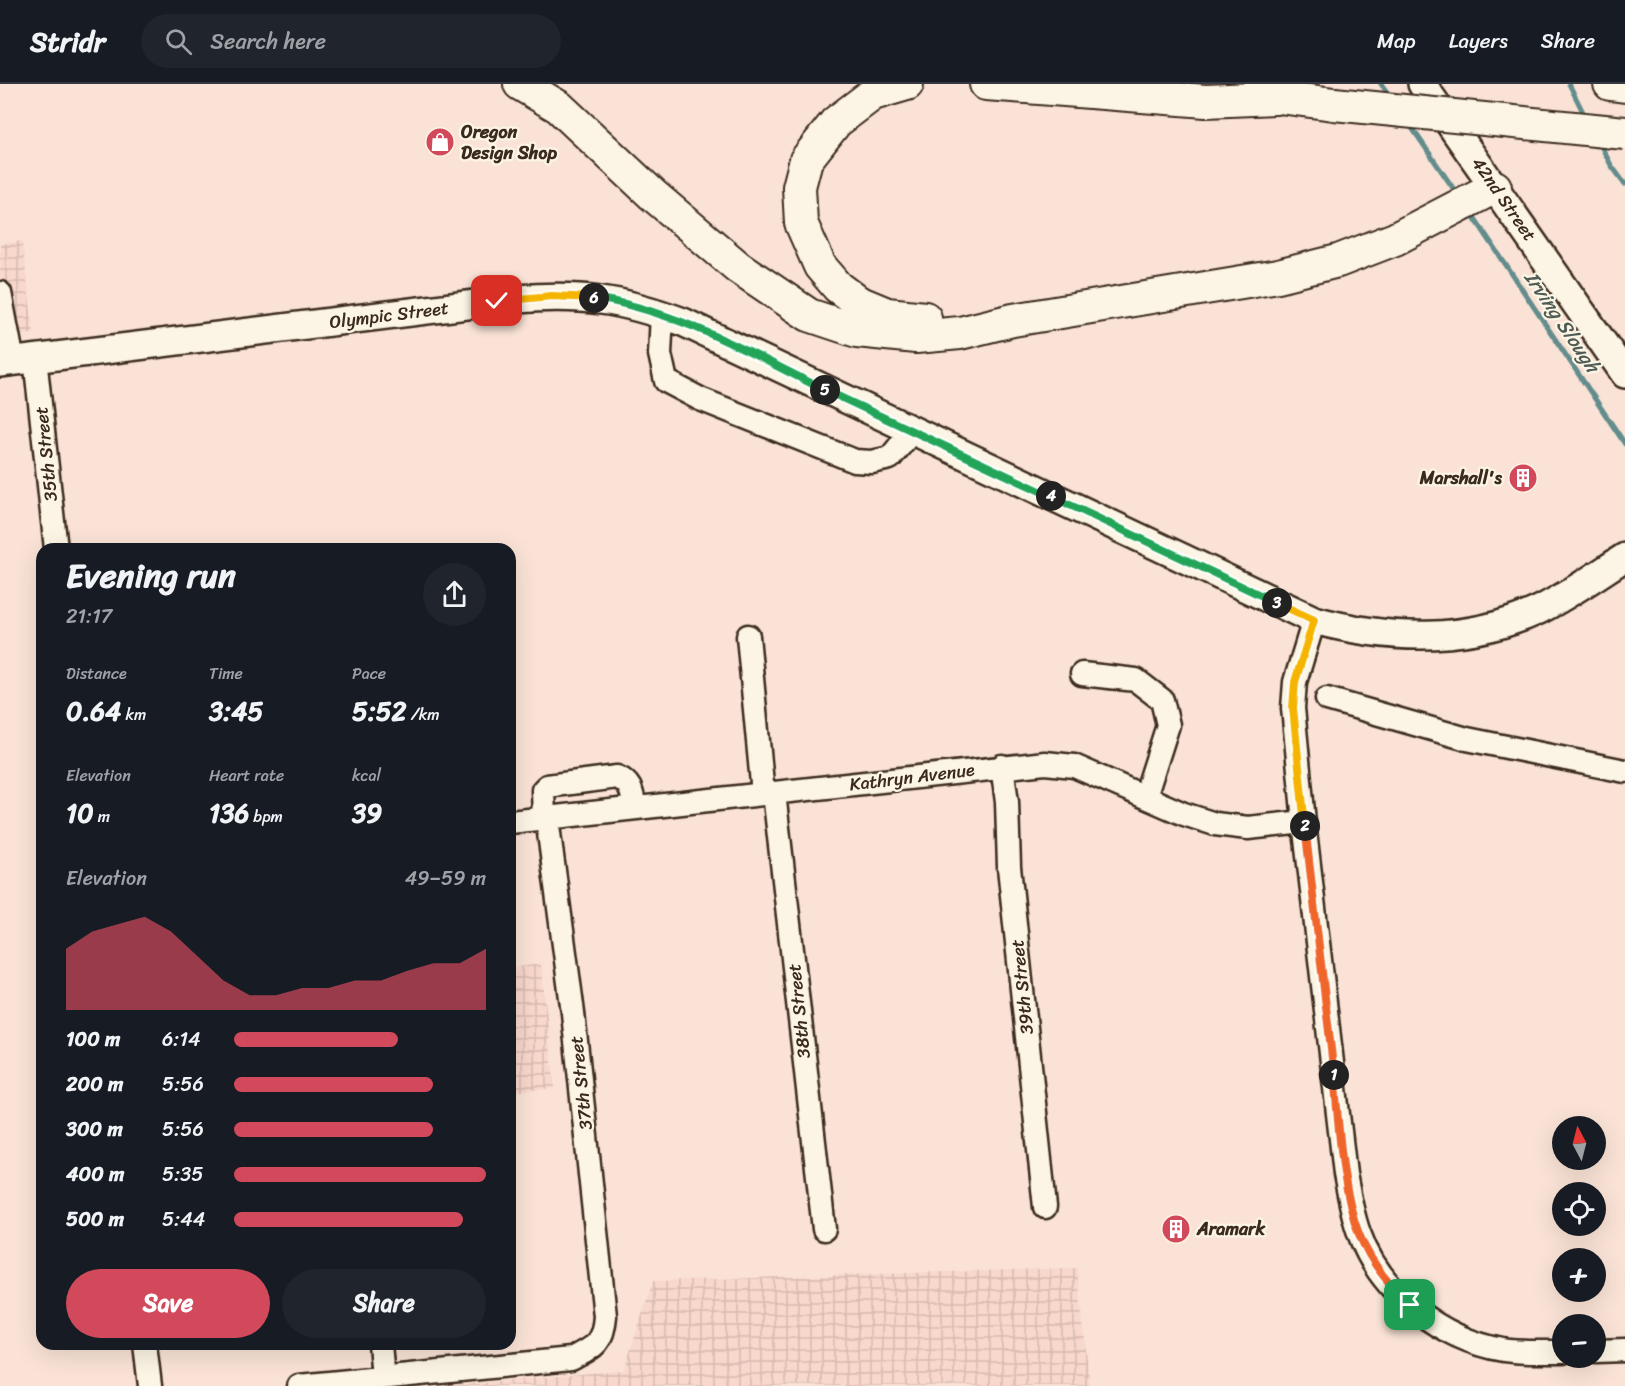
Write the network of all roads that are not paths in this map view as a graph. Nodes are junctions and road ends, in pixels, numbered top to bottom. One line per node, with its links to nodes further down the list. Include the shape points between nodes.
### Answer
1 (520, 84): 13 (highway, via 559,107 738,267 809,315 857,331 916,338 960,333)
2 (907, 84): 13 (highway, via 873,94 837,122 806,160 799,187 801,223 820,266 858,302 887,314)
3 (986, 84): 8 (highway, via 1206,101)
4 (1205, 84): 8 (highway)
5 (1422, 84): 10 (main road, 42nd Street)
6 (1610, 84): 7 (highway)
7 (1625, 86)
8 (1276, 98): 9 (highway, bridge)
9 (1625, 133)
10 (1495, 187): 13 (highway, via 1395,239 1338,261 1278,276); 15 (main road, 42nd Street)
11 (0, 293): 14 (street, 35th Street)
12 (662, 314): 14 (main road, Olympic Street, via 622,302 552,296); 16 (main road, Olympic Street); 16 (street, via 660,354 666,381 700,399 855,461 890,459)
13 (1012, 320)
14 (16, 361): 17 (street, 35th Street)
15 (1625, 374)
16 (912, 430): 19 (main road, Olympic Street)
17 (55, 543)
18 (1625, 557): 19 (main road, Olympic Street, via 1537,610 1472,630 1407,636 1371,633)
19 (1314, 620): 30 (street, via 1295,682 1293,708)
20 (748, 636): 25 (street, 38th Street)
21 (1082, 674): 26 (street, via 1136,680 1162,700 1168,724)
22 (1327, 699): 24 (street, via 1467,739)
23 (1002, 766): 25 (street, Kathryn Avenue); 26 (street, Kathryn Avenue, via 1074,766); 31 (street, 39th Street)
24 (1625, 771)
25 (769, 794): 27 (street, Kathryn Avenue); 32 (street, 38th Street)
26 (1144, 797): 30 (street, Kathryn Avenue, via 1215,825 1248,828)
27 (635, 808): 28 (street, Kathryn Avenue); 28 (street, 37th Street, via 632,789 617,777 548,786 543,790)
28 (545, 818): 29 (street, Kathryn Avenue); 38 (street, 37th Street, via 573,1013 604,1333 595,1347 571,1359)
29 (516, 821)
30 (1304, 822): 37 (street, via 1350,1202 1359,1234 1394,1289 1437,1325 1465,1339 1503,1350)
31 (1045, 1207)
32 (824, 1229)
33 (146, 1350): 39 (street)
34 (381, 1350): 38 (street)
35 (1625, 1350): 36 (street)
36 (1606, 1351)
37 (1552, 1352)
38 (383, 1377): 40 (street)
39 (150, 1386)
40 (299, 1386)

